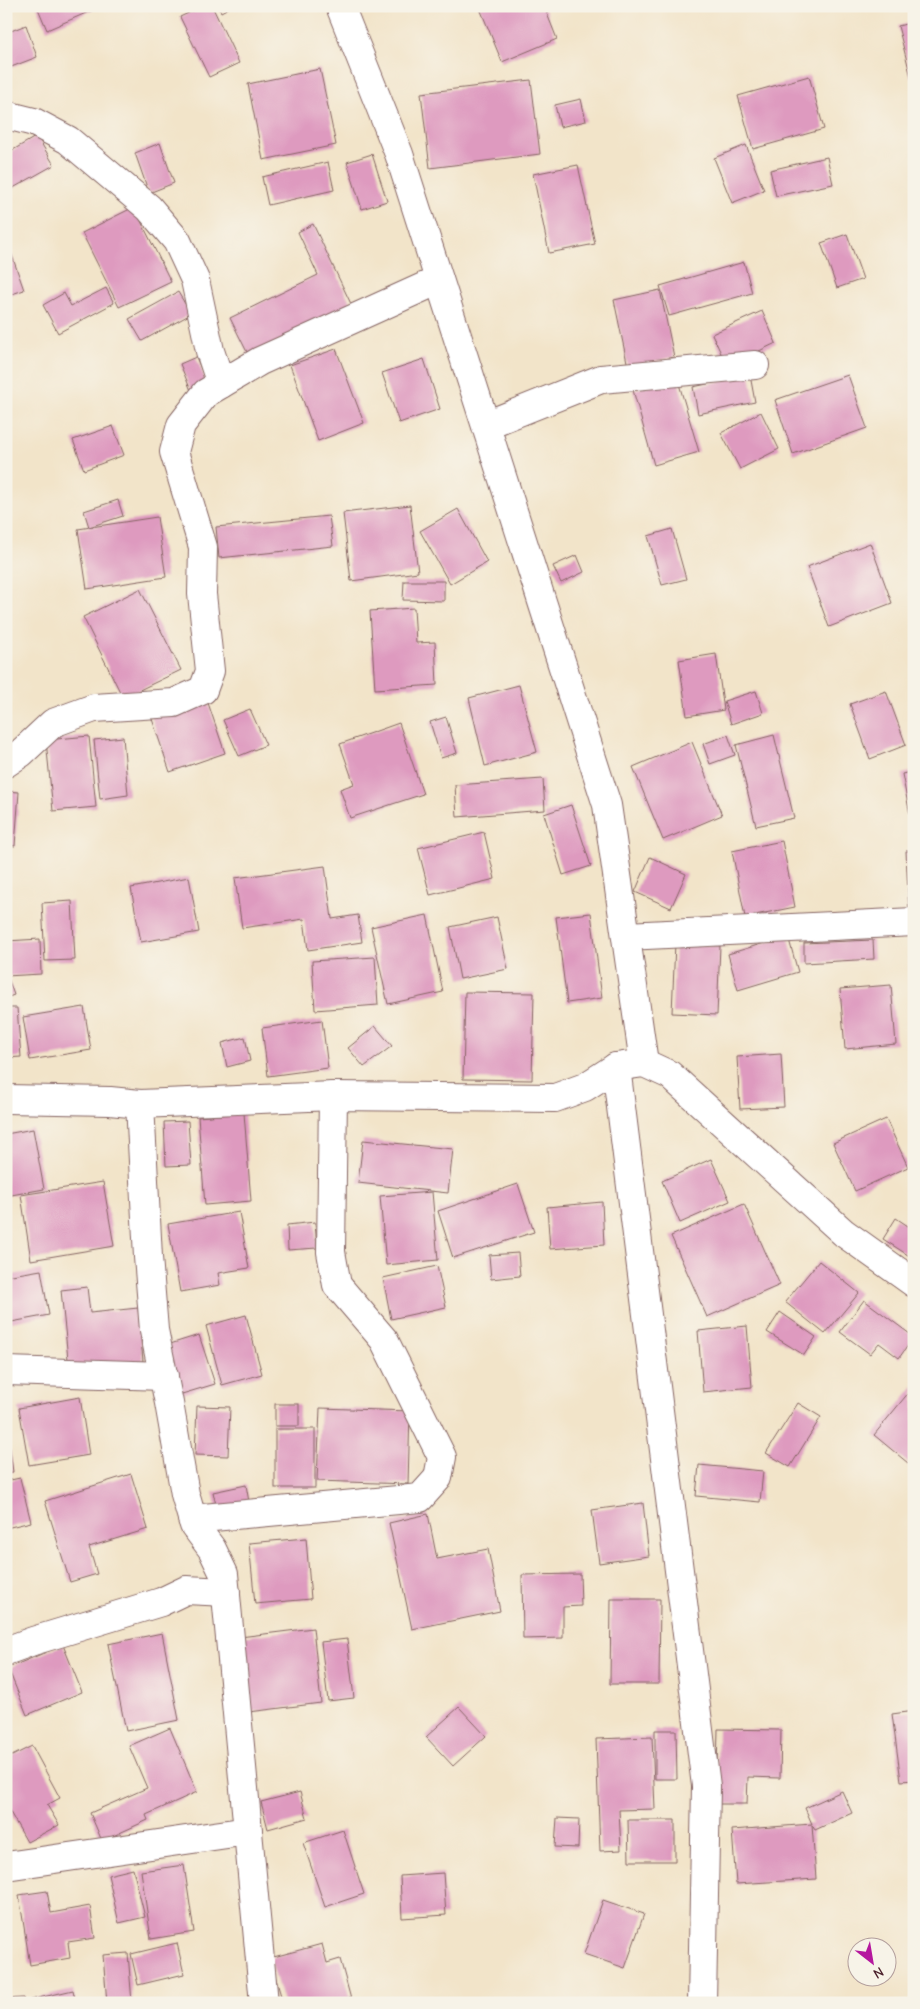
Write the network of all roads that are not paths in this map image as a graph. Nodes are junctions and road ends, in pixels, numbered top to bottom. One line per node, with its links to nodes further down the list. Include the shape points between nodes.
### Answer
1 (340, 6): 3 (street, via 399,154)
2 (6, 115): 5 (street, via 34,122 68,140 149,208 177,242 196,280 210,351)
3 (439, 280): 5 (street, via 260,361); 6 (street)
4 (755, 365): 6 (street, via 601,379)
5 (221, 384): 7 (street, via 206,393 181,425 174,452 203,547 202,594 210,671 203,690 174,703 94,708 54,723)
6 (486, 425): 9 (street, via 607,805)
7 (6, 764)
8 (914, 922): 9 (street)
9 (626, 936): 10 (street)
10 (644, 1063): 11 (street); 15 (street, via 670,1075 844,1233)
11 (616, 1067): 12 (street, via 585,1087 555,1098); 24 (street, via 706,1786)
12 (333, 1096): 14 (street); 18 (street, via 331,1252 337,1286 384,1340 442,1457 438,1478 420,1498)
13 (6, 1099): 14 (street)
14 (140, 1104): 17 (street, via 154,1330)
15 (914, 1283)
16 (6, 1371): 17 (street)
17 (164, 1376): 18 (street)
18 (192, 1518): 19 (street, via 224,1574)
19 (226, 1592): 20 (street, via 186,1590 162,1602); 21 (street)
20 (6, 1651)
21 (248, 1831): 22 (street); 23 (street)
22 (6, 1866)
23 (264, 2003)
24 (702, 2003)

